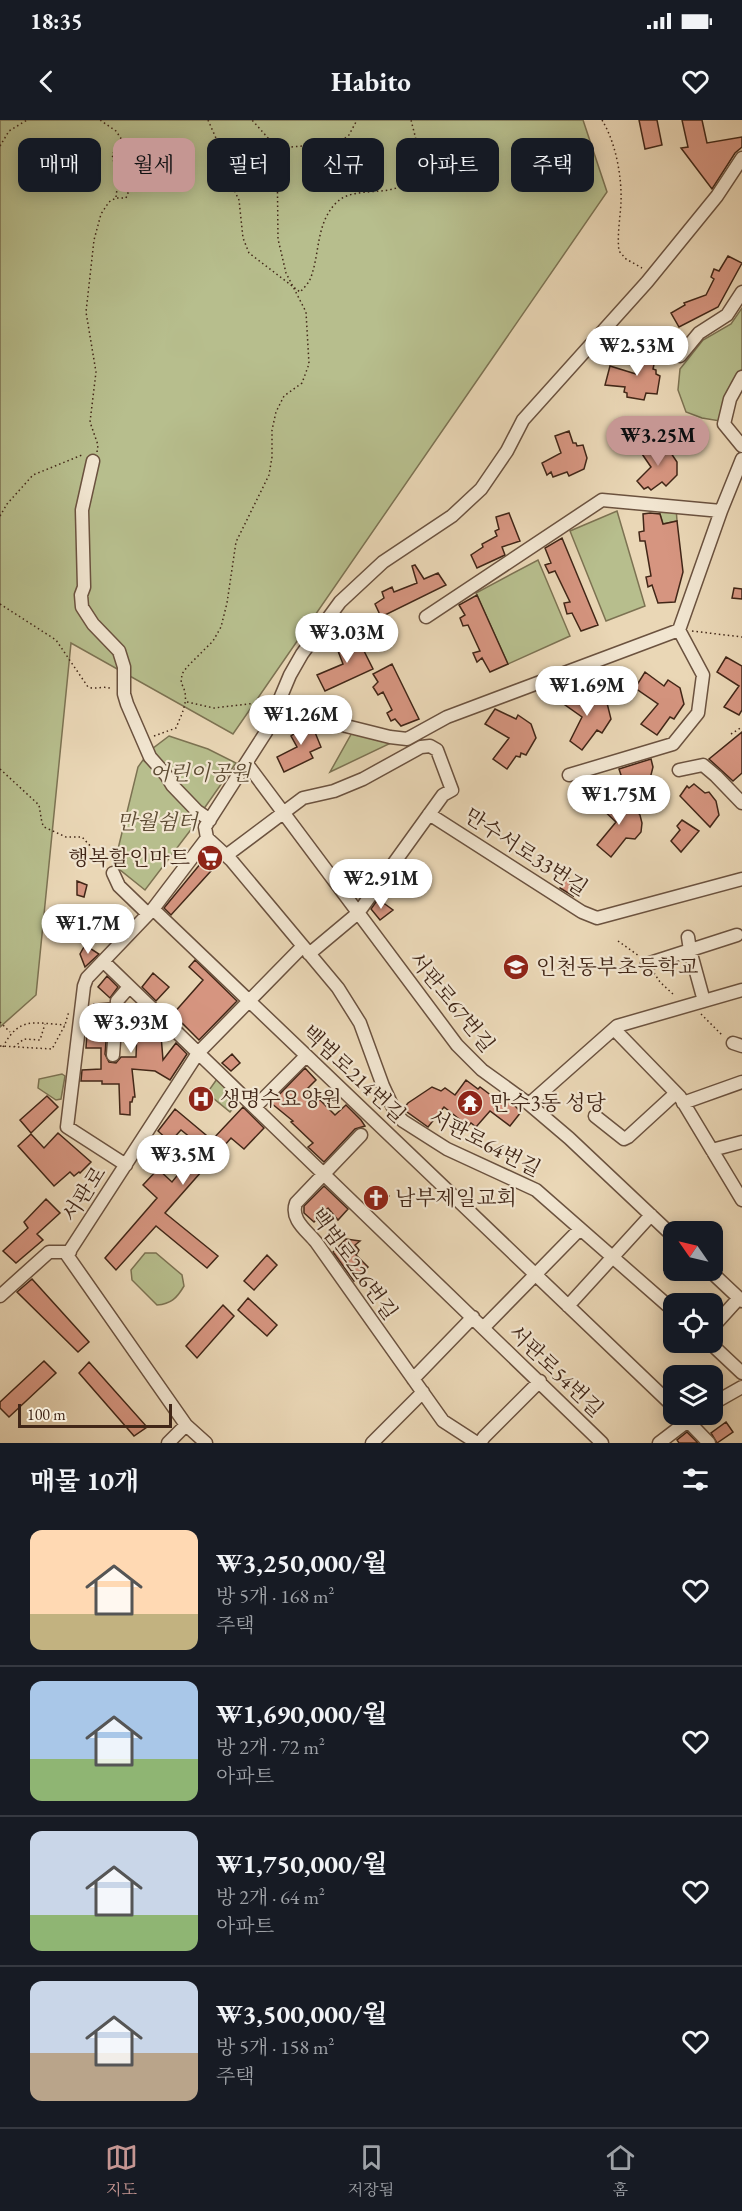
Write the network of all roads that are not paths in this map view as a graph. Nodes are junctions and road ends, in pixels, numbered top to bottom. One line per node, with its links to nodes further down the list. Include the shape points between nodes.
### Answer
1 (742, 158): 11 (street, via 717,196 653,275 523,420 482,489 452,516 383,562 340,602 302,654)
2 (742, 292): 3 (street, via 727,315 699,333)
3 (680, 356)
4 (742, 377): 5 (street, via 723,424)
5 (742, 446)
6 (92, 458): 18 (street, via 82,510 82,607 119,651 127,704 150,757 197,812)
7 (742, 459): 8 (street)
8 (721, 511): 9 (street, via 602,500); 10 (street)
9 (426, 617)
10 (679, 630): 11 (street, via 447,717 407,739 346,726); 14 (street, via 703,675 698,713 673,744)
11 (280, 699): 12 (street)
12 (247, 764): 16 (street, 서판로67번길); 18 (street)
13 (679, 770): 15 (street, via 703,765)
14 (569, 775)
15 (742, 803)
16 (284, 811): 17 (street, 서판로, via 303,798 334,791 430,746 437,750 452,789); 20 (street); 24 (street, 서판로67번길)
17 (429, 814): 22 (street, 만수서로33번길, via 597,918); 24 (street, 서판로)
18 (210, 820): 19 (street, via 205,827)
19 (207, 838): 20 (street, 서판로64번길); 23 (street)
20 (227, 855): 27 (street, 서판로64번길)
21 (113, 873): 23 (street, 백범로214번길, via 119,886)
22 (742, 879)
23 (151, 911): 29 (street); 33 (street, 백범로214번길)
24 (358, 913): 27 (street, 서판로); 41 (street, 서판로67번길, via 458,1045 482,1070)
25 (736, 935): 28 (street)
26 (688, 937): 28 (street)
27 (306, 950): 33 (street, 서판로); 52 (street, 서판로64번길, via 338,988 360,1023 383,1086 403,1121 447,1149 536,1190)
28 (690, 950): 30 (street); 34 (street)
29 (103, 961): 31 (street, 서판로54번길); 47 (street, via 84,986 67,1127)
30 (647, 964)
31 (129, 987): 36 (street, 서판로54번길); 37 (street, via 117,1000)
32 (742, 990): 34 (street)
33 (249, 1001): 36 (street, 서판로); 38 (street, 백범로214번길)
34 (704, 1001): 35 (street)
35 (614, 1029): 40 (street); 41 (street)
36 (198, 1053): 42 (street, 서판로54번길); 47 (street, 서판로)
37 (113, 1055)
38 (306, 1056): 42 (street); 55 (street, 백범로214번길)
39 (742, 1082): 40 (street)
40 (680, 1098): 43 (street, via 624,1139); 46 (street)
41 (530, 1104): 50 (street, 서판로67번길)
42 (255, 1107): 48 (street, 서판로54번길)
43 (596, 1116)
44 (361, 1135): 48 (street, 백범로226번길)
45 (742, 1142): 46 (street)
46 (712, 1150): 49 (street)
47 (126, 1165): 53 (street, 서판로)
48 (324, 1174): 61 (street, 서판로54번길); 66 (street, 백범로226번길, via 296,1203 295,1218)
49 (742, 1200)
50 (651, 1215): 51 (street, 서판로67번길); 54 (street)
51 (663, 1226)
52 (580, 1229): 54 (street, 서판로64번길); 55 (street)
53 (70, 1252): 57 (street, via 49,1252); 72 (street, 서판로, via 68,1259)
54 (613, 1257): 59 (street, 서판로64번길); 60 (street)
55 (536, 1275): 60 (street, 백범로214번길); 63 (street, 서판로54번길)
56 (721, 1281): 58 (street)
57 (0, 1296)
58 (740, 1300): 62 (street)
59 (663, 1301)
60 (568, 1306): 70 (street, 백범로214번길)
61 (473, 1317): 63 (street, 서판로54번길); 66 (street)
62 (723, 1317)
63 (484, 1327): 67 (street, 서판로54번길)
64 (721, 1353): 65 (street)
65 (742, 1373)
66 (413, 1379): 69 (street, 백범로226번길)
67 (540, 1382): 78 (street, 백범로226번길); 79 (street, 서판로54번길)
68 (742, 1387): 71 (street)
69 (423, 1392): 77 (street); 78 (street, 백범로226번길, via 443,1421)
70 (663, 1397)
71 (723, 1398)
72 (186, 1425): 75 (street); 76 (street, 서판로)
73 (680, 1425): 80 (street)
74 (695, 1425): 81 (street)
75 (168, 1443)
76 (206, 1443)
77 (372, 1443)
78 (479, 1443)
79 (602, 1443)
80 (659, 1443)
81 (709, 1443)

